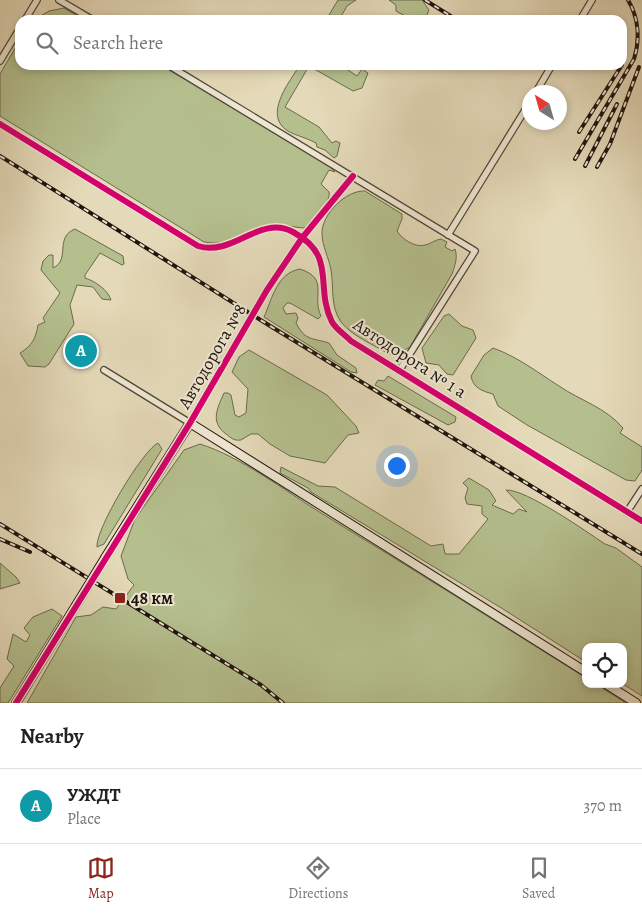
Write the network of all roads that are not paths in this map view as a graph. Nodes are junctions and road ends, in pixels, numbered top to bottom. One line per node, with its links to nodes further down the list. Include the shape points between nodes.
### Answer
1 (37, 0): 4 (street)
2 (59, 0): 5 (street)
3 (592, 0): 6 (street)
4 (28, 15)
5 (84, 15)
6 (583, 15)
7 (15, 36): 8 (street)
8 (0, 61)
9 (176, 70): 14 (street)
10 (549, 70): 11 (street)
11 (540, 85)
12 (522, 115): 15 (street)
13 (0, 124): 16 (street, Автодорога № 1 а, via 198,246 216,249 272,227 285,228)
14 (353, 176): 15 (street); 16 (street, Автодорога №8)
15 (448, 235): 18 (street, via 475,251)
16 (302, 238): 18 (street, Автодорога № 1 а, via 317,250 322,260 325,305 333,324 351,341); 19 (street, Автодорога №8, via 267,290)
17 (104, 370): 19 (street)
18 (399, 371): 21 (street, Автодорога № 1 а)
19 (190, 423): 23 (street); 25 (street, Автодорога №8, bridge)
20 (642, 489): 21 (street)
21 (627, 512): 22 (street, Автодорога № 1 а)
22 (642, 522)
23 (582, 669)
24 (612, 688): 26 (street)
25 (16, 703)
26 (636, 703)

